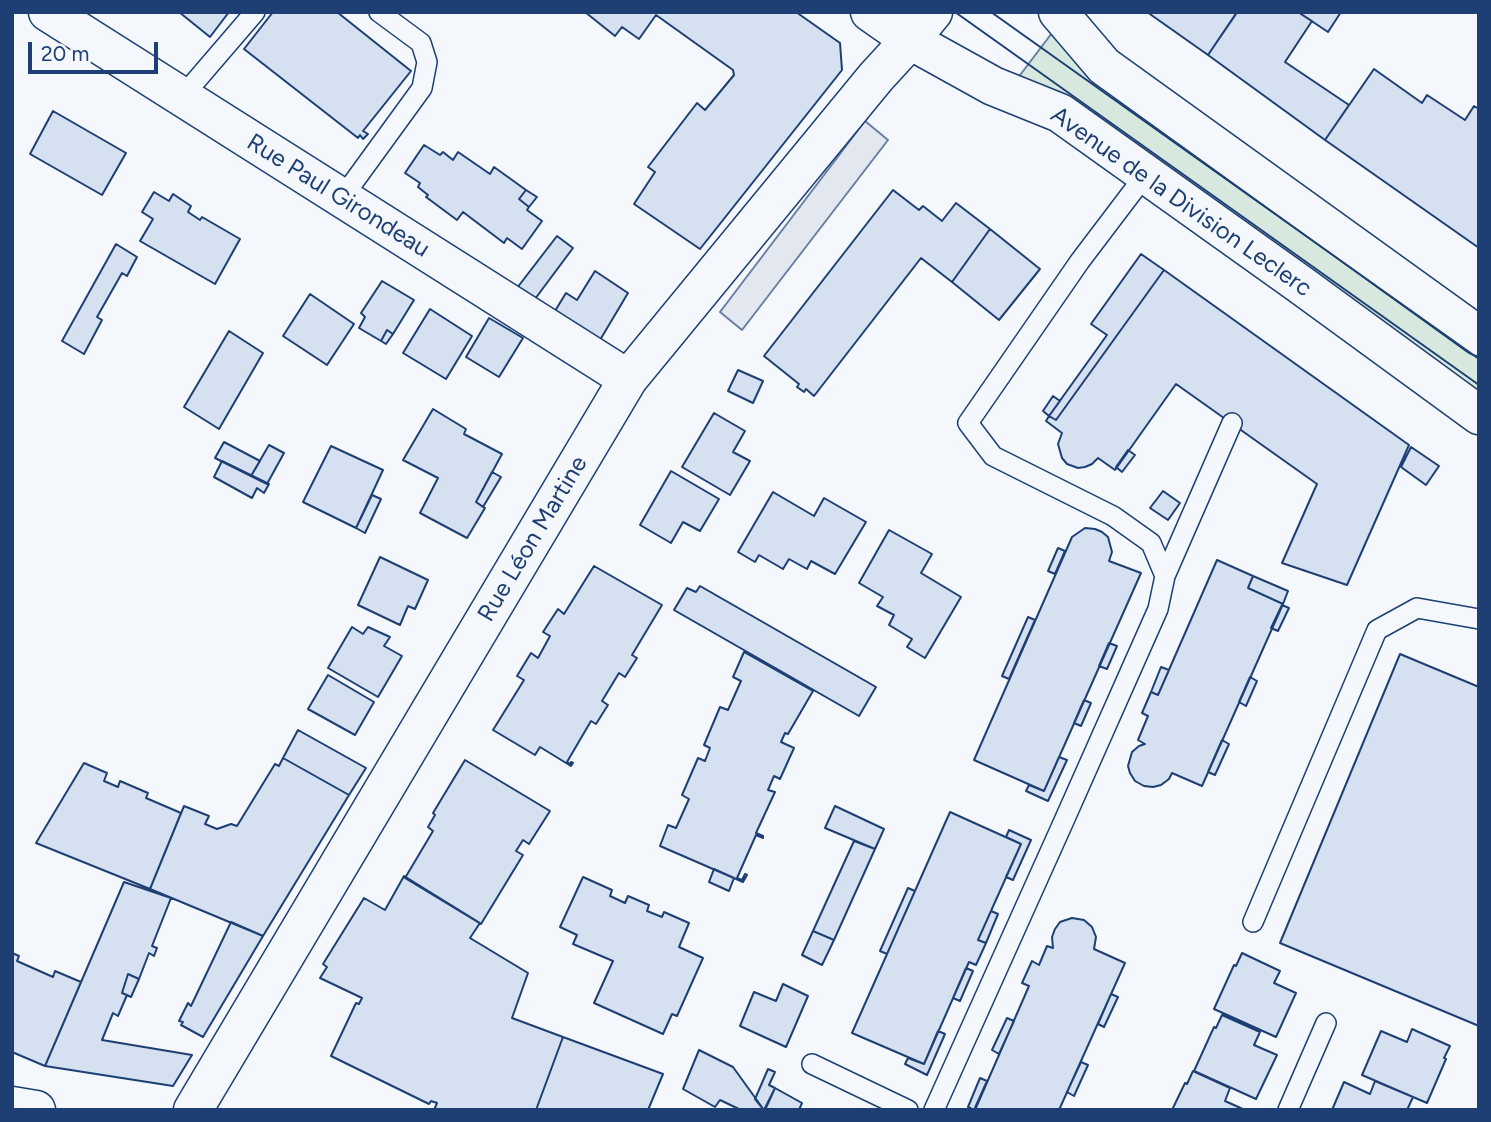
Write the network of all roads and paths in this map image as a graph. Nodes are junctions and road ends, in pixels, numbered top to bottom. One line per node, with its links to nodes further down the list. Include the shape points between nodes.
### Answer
1 (48, 12): 7 (street, Rue Paul Girondeau)
2 (255, 12): 7 (lane)
3 (379, 12): 9 (lane, via 421,43 427,62 422,88)
4 (870, 12): 6 (street, Avenue de la Division Leclerc)
5 (1058, 12): 10 (street, via 1104,66)
6 (922, 26): 8 (street, Avenue de la Division Leclerc, via 992,86 1060,113); 11 (street, Rue Léon Martine)
7 (182, 97): 9 (street, Rue Paul Girondeau)
8 (1146, 173): 12 (street, Avenue de la Division Leclerc); 14 (lane, via 968,423 993,456 1113,516 1151,543)
9 (342, 198): 11 (street, Rue Paul Girondeau)
10 (1479, 336)
11 (628, 379): 21 (street, Rue Léon Martine)
12 (1479, 415)
13 (1232, 424): 14 (lane)
14 (1165, 576): 23 (lane, via 1158,609)
15 (1479, 619): 16 (lane, via 1417,608 1377,630)
16 (1253, 922)
17 (1326, 1023): 24 (lane)
18 (812, 1064): 22 (lane)
19 (12, 1106): 20 (street)
20 (36, 1110)
21 (193, 1110)
22 (908, 1110)
23 (934, 1110)
24 (1288, 1110)

